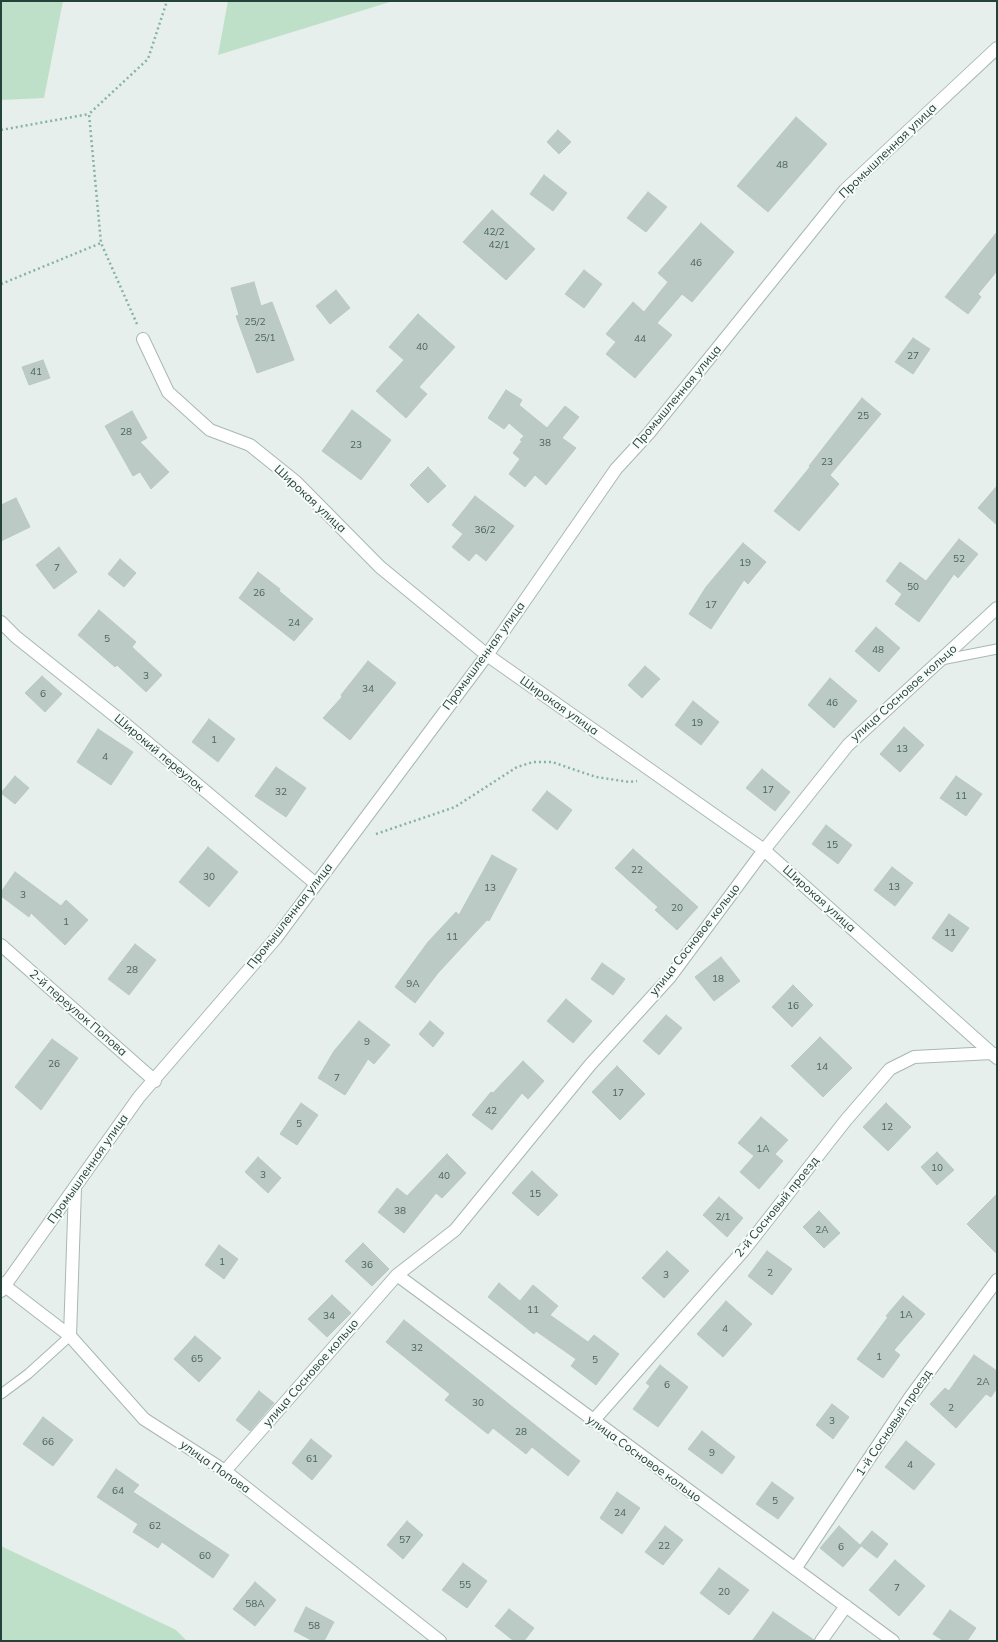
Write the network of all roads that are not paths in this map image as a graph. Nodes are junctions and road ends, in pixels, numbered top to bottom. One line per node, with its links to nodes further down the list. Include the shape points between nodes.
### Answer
1 (997, 48): 6 (street, Промышленная улица, via 845,190 654,427 616,469)
2 (144, 339): 6 (street, Широкая улица, via 168,392 210,430 250,445 296,482 380,567)
3 (997, 608): 7 (street, улица Сосновое кольцо)
4 (1, 622): 9 (street, Широкий переулок)
5 (997, 649): 7 (lane)
6 (487, 655): 8 (street, Широкая улица); 9 (street, Промышленная улица)
7 (941, 660): 8 (street, улица Сосновое кольцо, via 848,745)
8 (764, 850): 11 (street, Широкая улица); 14 (street, улица Сосновое кольцо, via 670,977 590,1065 455,1230)
9 (316, 884): 12 (street, Промышленная улица, via 276,938)
10 (1, 945): 12 (street, 2-й переулок Попова)
11 (994, 1056): 19 (street, 2-й Сосновый проезд, via 914,1057 890,1069 846,1120 744,1250)
12 (155, 1081): 13 (street, Промышленная улица, via 139,1097)
13 (74, 1188): 16 (street, Промышленная улица); 17 (street)
14 (397, 1275): 19 (street, улица Сосновое кольцо); 20 (street, улица Сосновое кольцо)
15 (997, 1280): 21 (street, 1-й Сосновый проезд, via 911,1396)
16 (2, 1287): 17 (street, улица Попова)
17 (70, 1336): 18 (lane, via 28,1374); 20 (street, улица Попова, via 144,1419)
18 (1, 1394)
19 (593, 1421): 21 (street, улица Сосновое кольцо)
20 (225, 1471): 23 (street, улица Попова)
21 (795, 1569): 22 (street, улица Сосновое кольцо)
22 (846, 1606): 24 (street); 25 (street, улица Сосновое кольцо)
23 (440, 1641)
24 (821, 1641)
25 (893, 1641)

